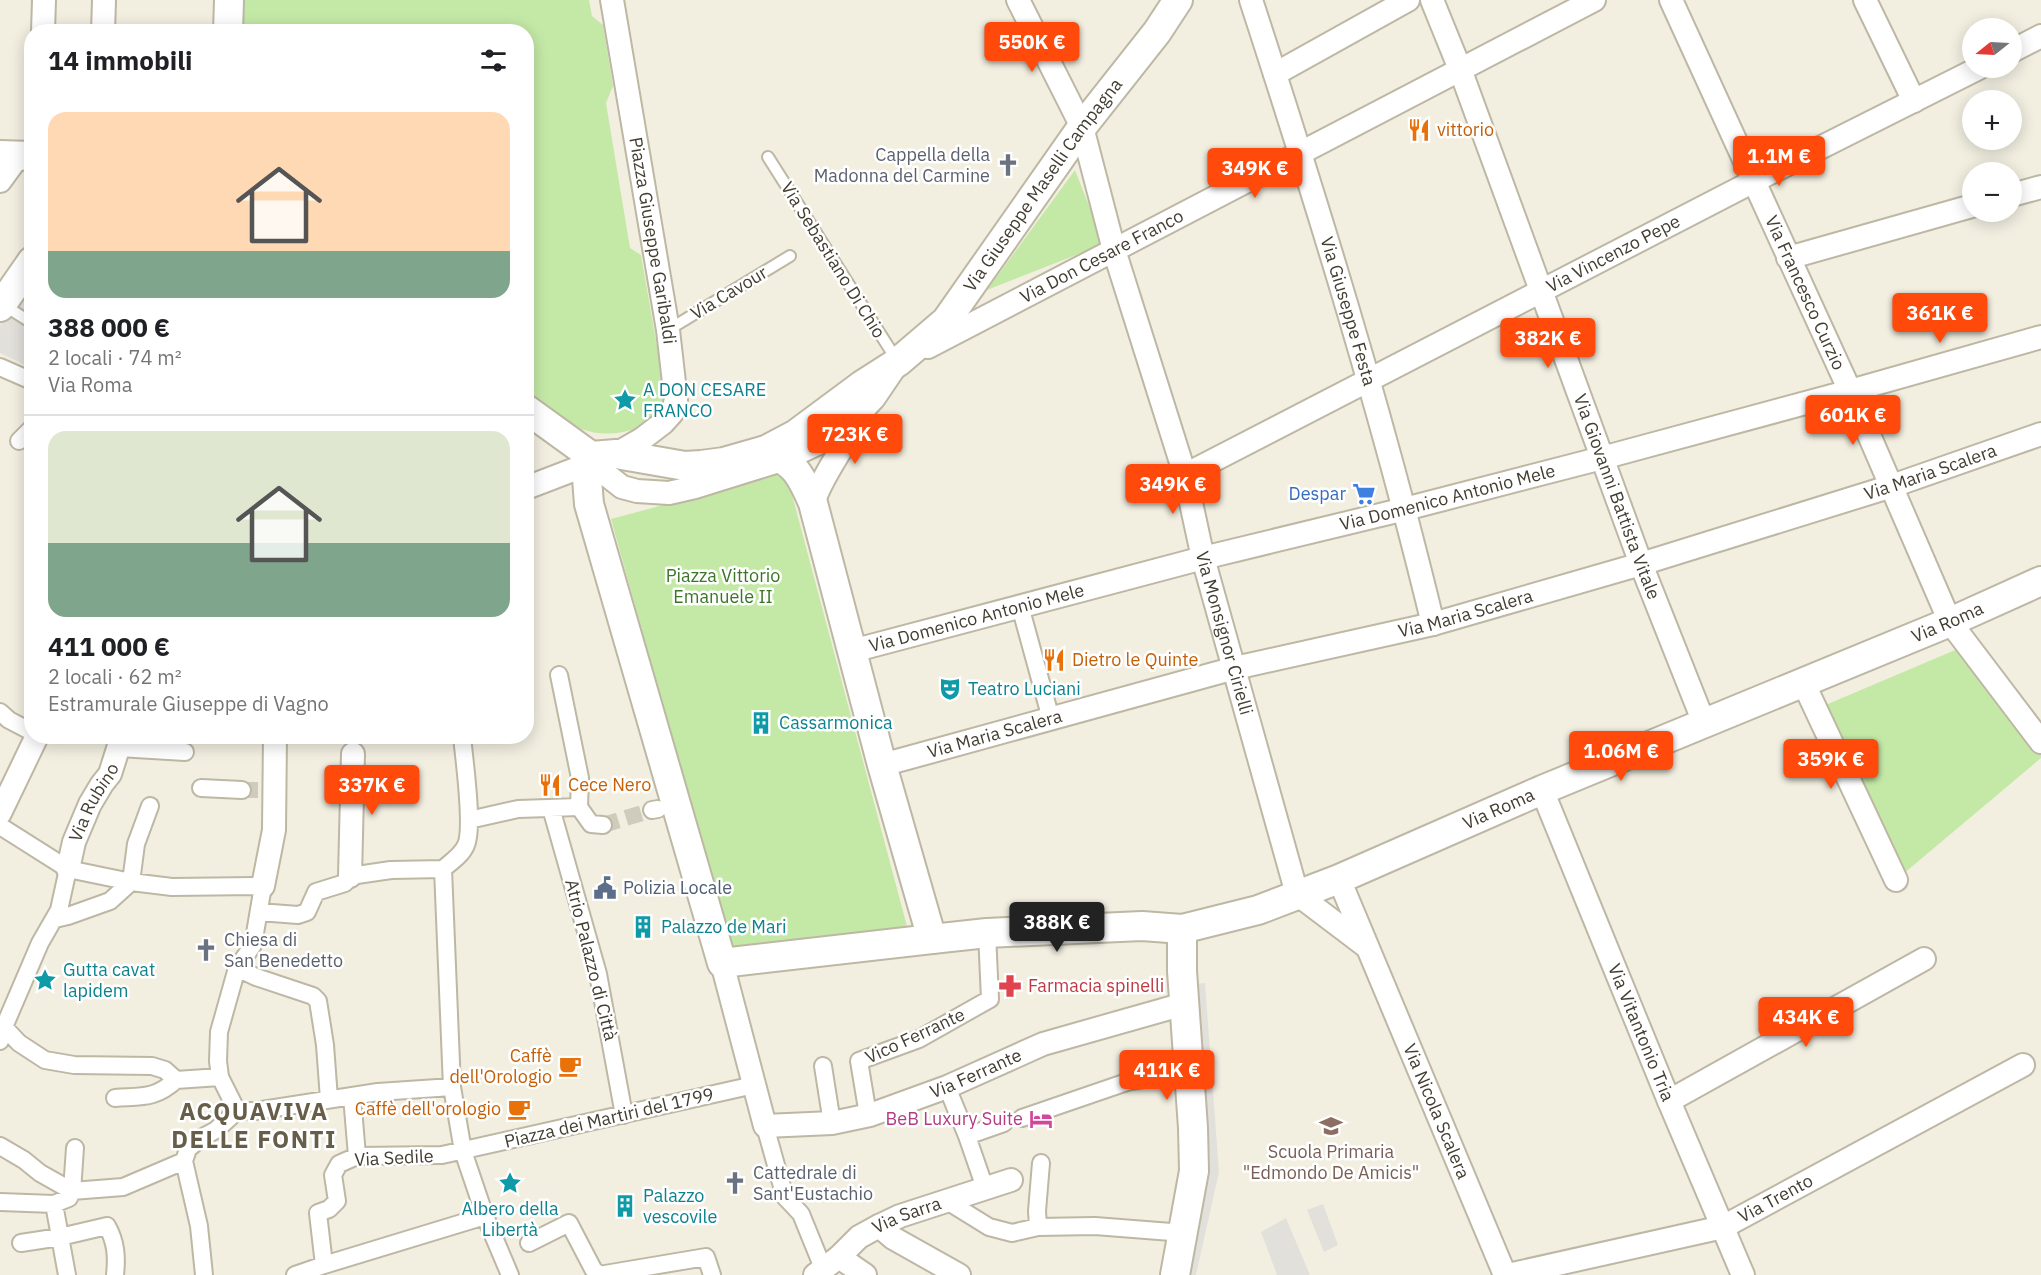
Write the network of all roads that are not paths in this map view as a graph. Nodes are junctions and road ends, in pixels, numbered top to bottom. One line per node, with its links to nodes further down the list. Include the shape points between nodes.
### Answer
1 (44, 0): 13 (street)
2 (104, 0): 14 (street)
3 (229, 0): 15 (street)
4 (612, 0): 38 (street, Piazza Giuseppe Garibaldi)
5 (1018, 0): 22 (street, Via Monsignor Cirielli)
6 (1178, 0): 22 (street, Via Giuseppe Maselli Campagna)
7 (1251, 0): 19 (street, Via Giuseppe Festa)
8 (1408, 0): 19 (street)
9 (1432, 0): 18 (street, Via Giovanni Battista Vitale)
10 (1594, 0): 18 (street, Via Don Cesare Franco)
11 (1671, 0): 26 (street, Via Francesco Curzio)
12 (1864, 0): 21 (street)
13 (43, 24)
14 (104, 24)
15 (228, 24)
16 (2041, 36): 17 (street)
17 (2022, 46)
18 (1460, 69): 23 (street, Via Don Cesare Franco); 35 (street, Via Giovanni Battista Vitale)
19 (1275, 74): 23 (street, Via Giuseppe Festa)
20 (1962, 77): 21 (street, Via Vincenzo Pepe)
21 (1914, 101): 26 (street, Via Vincenzo Pepe)
22 (1082, 127): 31 (street, Via Monsignor Cirielli); 40 (street, Via Giuseppe Maselli Campagna, via 946,321)
23 (1300, 153): 31 (street, Via Don Cesare Franco); 43 (street, Via Giuseppe Festa)
24 (17, 155): 27 (street)
25 (768, 157): 40 (lane, Via Sebastiano Di Chio)
26 (1754, 181): 33 (street, Via Francesco Curzio); 35 (street, Via Vincenzo Pepe)
27 (0, 182)
28 (2041, 187): 29 (street)
29 (2022, 192)
30 (1962, 209): 33 (street)
31 (1114, 250): 40 (street, Via Don Cesare Franco); 53 (street, Via Monsignor Cirielli)
32 (790, 256): 38 (lane, Via Cavour)
33 (1788, 258): 44 (street, Via Francesco Curzio)
34 (24, 273): 36 (street)
35 (1542, 292): 43 (street, Via Vincenzo Pepe); 52 (street, Via Giovanni Battista Vitale)
36 (1, 306): 37 (lane)
37 (24, 319)
38 (668, 330): 51 (street, Piazza Giuseppe Garibaldi, via 676,400 672,413 642,439)
39 (2041, 337): 44 (street, Via Domenico Antonio Mele)
40 (898, 362): 46 (street); 50 (street, Via Giuseppe Maselli Campagna, via 796,434)
41 (0, 367): 42 (street)
42 (24, 378)
43 (1368, 382): 53 (street, Via Vincenzo Pepe); 57 (street, Via Giuseppe Festa)
44 (1850, 391): 52 (street, Via Domenico Antonio Mele); 55 (street, Via Francesco Curzio)
45 (534, 414): 51 (street)
46 (859, 414): 50 (street, via 821,442); 56 (street)
47 (2041, 434): 55 (street, Via Maria Scalera)
48 (24, 436): 49 (street)
49 (19, 441)
50 (775, 454): 51 (street, Via Giuseppe Maselli Campagna, via 685,466); 56 (street, via 796,469)
51 (598, 458): 54 (street, Piazza Giuseppe Garibaldi); 106 (street, via 589,504)
52 (1602, 458): 57 (street, Via Domenico Antonio Mele); 59 (street, Via Giovanni Battista Vitale)
53 (1185, 475): 58 (street, Via Monsignor Cirielli)
54 (534, 485)
55 (1892, 486): 59 (street, Via Maria Scalera); 62 (street, Via Francesco Curzio)
56 (813, 503): 64 (street)
57 (1405, 509): 58 (street, Via Domenico Antonio Mele); 63 (street, Via Giuseppe Festa)
58 (1203, 558): 61 (street, Via Domenico Antonio Mele); 65 (street, Via Monsignor Cirielli)
59 (1641, 564): 63 (street, Via Maria Scalera); 70 (street, Via Giovanni Battista Vitale)
60 (2041, 581): 62 (street, Via Roma)
61 (1020, 606): 64 (street, Via Domenico Antonio Mele); 69 (street)
62 (1950, 622): 67 (street, Via Roma); 72 (street, Via Francesco Curzio)
63 (1433, 624): 65 (street, Via Maria Scalera)
64 (852, 651): 80 (street)
65 (1235, 668): 69 (street, Via Maria Scalera); 98 (street, Via Monsignor Cirielli)
66 (559, 675): 86 (street, via 580,778)
67 (1803, 682): 70 (street, Via Roma); 95 (street)
68 (0, 712): 71 (street)
69 (1051, 719): 80 (street, Via Maria Scalera)
70 (1704, 723): 83 (street, Via Roma)
71 (24, 728)
72 (2041, 742)
73 (33, 744): 84 (street)
74 (120, 744): 91 (street, Via Rubino, via 110,774 90,804 74,842)
75 (134, 744): 78 (street)
76 (274, 744): 97 (street, via 271,789 274,830)
77 (463, 744): 88 (street)
78 (185, 752)
79 (353, 754): 93 (street)
80 (882, 765): 103 (street)
81 (201, 788): 82 (street)
82 (242, 790)
83 (1542, 790): 94 (street, Via Roma); 121 (street, Via Vitantonio Tria)
84 (3, 799)
85 (150, 806): 96 (street, via 136,844)
86 (579, 807): 87 (street); 89 (street, via 591,824)
87 (551, 808): 88 (street, via 518,809); 123 (street, Atrio Palazzo di Città, via 598,974)
88 (469, 820): 92 (street, via 466,845)
89 (603, 825)
90 (0, 826): 91 (street)
91 (68, 869): 96 (street); 100 (street)
92 (443, 869): 93 (street); 116 (street)
93 (350, 876): 99 (street, via 345,883 316,892 307,912)
94 (1339, 879): 98 (street, Via Roma); 104 (street, Via Nicola Scalera)
95 (1896, 880)
96 (131, 882): 97 (street, via 172,887); 100 (street, via 110,901)
97 (263, 886): 99 (street)
98 (1297, 894): 101 (street, Via Roma, via 1258,910); 104 (street)
99 (258, 912): 107 (street, via 254,945)
100 (55, 919): 109 (street, via 40,943)
101 (1182, 929): 102 (street, Via Roma, via 1142,926); 108 (street)
102 (987, 933): 103 (street, Via Roma); 124 (street, Vico Ferrante, via 990,999 919,1039 859,1061)
103 (932, 939): 106 (street, Via Roma)
104 (1367, 947): 161 (street, Via Nicola Scalera)
105 (1924, 959): 121 (street)
106 (722, 963): 115 (street)
107 (237, 968): 113 (street, via 219,1032); 120 (street, via 318,1001)
108 (1184, 1004): 112 (street); 117 (street, Via Ferrante, via 1043,1044)
109 (1, 1031): 114 (street, via 45,1060 75,1065 152,1066 165,1070)
110 (2023, 1065): 145 (street, Via Trento)
111 (823, 1066): 126 (street)
112 (1188, 1071): 125 (street, via 1127,1082); 146 (street, via 1194,1171)
113 (220, 1077): 114 (street); 122 (street)
114 (176, 1080): 119 (street, via 154,1095)
115 (754, 1085): 123 (street, Piazza dei Martiri del 1799); 128 (street)
116 (452, 1087): 118 (street); 132 (street)
117 (947, 1087): 124 (street, Via Ferrante); 129 (street)
118 (352, 1096): 120 (street); 133 (street)
119 (115, 1098)
120 (329, 1099): 122 (street)
121 (1669, 1101): 145 (street, Via Vitantonio Tria)
122 (237, 1111): 134 (street, via 188,1149)
123 (624, 1115): 132 (street, Piazza dei Martiri del 1799)
124 (868, 1115): 126 (street, Via Ferrante)
125 (1022, 1118)
126 (832, 1123): 128 (street, Via Ferrante)
127 (1004, 1124): 129 (street)
128 (765, 1126): 151 (street, via 785,1197 801,1214)
129 (967, 1136): 137 (street)
130 (0, 1146): 138 (street)
131 (75, 1148): 138 (street)
132 (463, 1151): 133 (street, Via Sedile, via 442,1155); 142 (street)
133 (357, 1156): 150 (street, Via Sedile, via 339,1164 333,1175 337,1201 318,1213)
134 (184, 1161): 138 (street, via 123,1187); 154 (street, via 199,1226)
135 (1041, 1163): 144 (street)
136 (1011, 1179): 137 (street, Via Sarra)
137 (985, 1188): 139 (street, Via Sarra)
138 (72, 1191): 141 (street, via 69,1198)
139 (947, 1201): 143 (street, Via Sarra); 144 (street, via 989,1227 1012,1233)
140 (0, 1202): 141 (street)
141 (54, 1204): 147 (street)
142 (485, 1216): 150 (street); 156 (street)
143 (879, 1226): 151 (street, Via Sarra, via 859,1237); 159 (street)
144 (1038, 1227): 146 (street, via 1095,1226)
145 (1723, 1227): 161 (street, Via Trento); 162 (street, Via Vitantonio Tria)
146 (1184, 1233): 160 (street)
147 (60, 1237): 148 (street); 152 (street); 153 (street, via 107,1226 117,1257)
148 (21, 1243)
149 (529, 1243): 157 (street, via 569,1223 599,1275 706,1257)
150 (324, 1265): 155 (street)
151 (826, 1267): 158 (street)
152 (67, 1275)
153 (115, 1275)
154 (204, 1275)
155 (295, 1275)
156 (510, 1275)
157 (712, 1275)
158 (865, 1275)
159 (958, 1275)
160 (1175, 1275)
161 (1506, 1275)
162 (1743, 1275)

